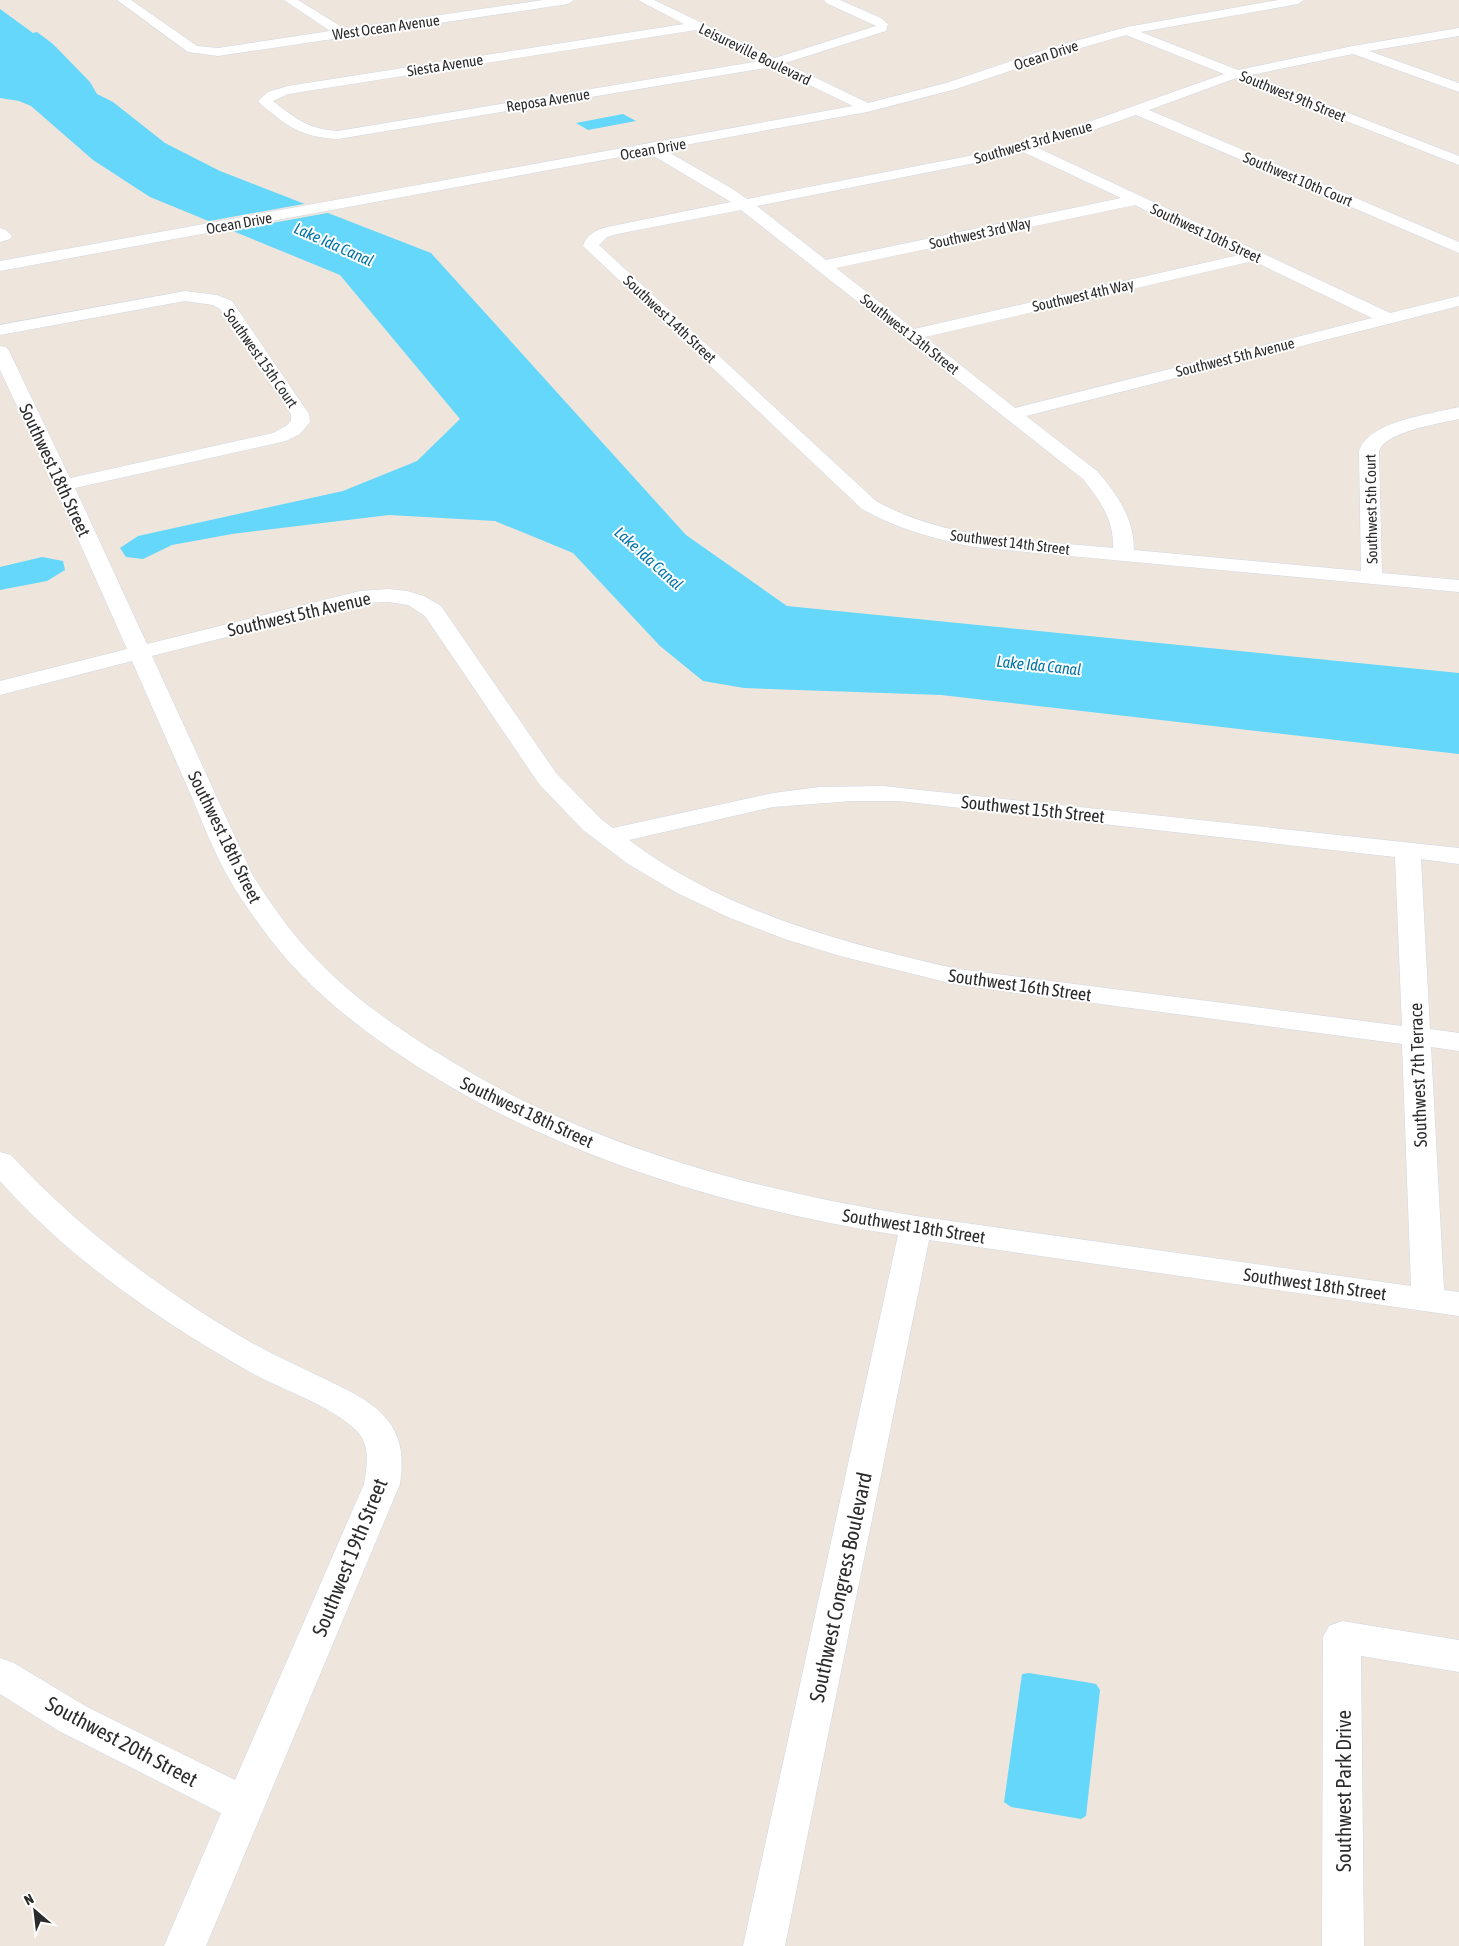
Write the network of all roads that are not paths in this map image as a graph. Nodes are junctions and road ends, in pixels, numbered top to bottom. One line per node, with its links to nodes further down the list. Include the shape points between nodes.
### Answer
1 (123, 0): 12 (street, West Ocean Avenue, via 193,49 204,51)
2 (290, 0): 12 (street)
3 (568, 0): 8 (street, West Ocean Avenue)
4 (644, 0): 9 (street, Leisureville Boulevard)
5 (830, 0): 14 (street, Reposa Avenue, via 877,21 882,28)
6 (1298, 0): 10 (street, Ocean Drive)
7 (465, 4): 8 (street)
8 (481, 13): 12 (street, West Ocean Avenue)
9 (696, 26): 14 (street, Leisureville Boulevard); 19 (street, Siesta Avenue, via 288,90 265,101 302,130)
10 (1127, 31): 15 (street, Southwest 9th Street); 17 (street, Ocean Drive, via 951,86)
11 (1459, 32): 13 (street, Southwest 3rd Avenue)
12 (343, 34)
13 (1353, 50): 15 (street, Southwest 3rd Avenue); 16 (street)
14 (773, 63): 17 (street, Leisureville Boulevard); 19 (street, Reposa Avenue, via 338,136)
15 (1236, 74): 18 (street, Southwest 3rd Avenue); 22 (street, Southwest 9th Street)
16 (1459, 88)
17 (867, 108): 21 (street, Ocean Drive)
18 (1137, 110): 20 (street, Southwest 3rd Avenue); 28 (street, Southwest 10th Court)
19 (323, 135)
20 (1025, 147): 23 (street, Southwest 10th Street); 24 (street, Southwest 3rd Avenue)
21 (652, 149): 24 (street, Southwest 13th Street); 30 (street, Ocean Drive)
22 (1459, 162)
23 (1136, 200): 29 (street, Southwest 10th Street); 31 (street, Southwest 3rd Way)
24 (745, 205): 26 (street, Southwest 3rd Avenue); 31 (street, Southwest 13th Street)
25 (0, 232): 27 (street, via 4,236)
26 (601, 234): 40 (street, Southwest 14th Street, via 592,240 591,246 869,505 897,520 953,537)
27 (0, 237)
28 (1459, 248)
29 (1255, 256): 33 (street, Southwest 10th Street); 35 (street, Southwest 4th Way)
30 (0, 266)
31 (823, 266): 35 (street, Southwest 13th Street)
32 (1459, 301): 33 (street, Southwest 5th Avenue)
33 (1388, 319): 38 (street, Southwest 5th Avenue)
34 (0, 330): 39 (street, Southwest 15th Court, via 167,298 185,296 217,300 226,305 300,414 301,422 294,430 279,437)
35 (911, 335): 38 (street, Southwest 13th Street)
36 (0, 351): 39 (street, Southwest 18th Street)
37 (1459, 413): 41 (street, Southwest 5th Court, via 1390,432 1371,444 1368,452)
38 (1012, 414): 40 (street, Southwest 13th Street, via 1090,475 1107,495 1119,516 1124,538)
39 (64, 486): 43 (street, Southwest 18th Street)
40 (1123, 555): 41 (street, Southwest 14th Street)
41 (1372, 578): 42 (street, Southwest 14th Street)
42 (1459, 586)
43 (139, 653): 44 (street, Southwest 5th Avenue); 45 (street, Southwest 5th Avenue, via 360,597 382,594 422,602 433,611 552,784); 51 (street, Southwest 18th Street, via 240,876 261,911 304,963 360,1014 430,1063 483,1094 574,1136 713,1184 827,1212)
44 (0, 688)
45 (609, 837): 46 (street, Southwest 15th Street, via 775,800 824,794 874,793); 48 (street, Southwest 16th Street, via 673,880 740,913 815,942 899,965 988,982)
46 (1408, 851): 47 (street, Southwest 15th Street); 48 (street, Southwest 7th Terrace)
47 (1459, 856)
48 (1416, 1037): 49 (street, Southwest 16th Street); 52 (street, Southwest 7th Terrace)
49 (1459, 1042)
50 (0, 1162): 56 (street, Southwest 19th Street, via 21,1186 90,1248 172,1309 266,1366 353,1410 376,1429 386,1455 382,1484)
51 (916, 1227): 52 (street, Southwest 18th Street); 58 (street, Southwest Congress Boulevard)
52 (1428, 1300): 53 (street, Southwest 18th Street)
53 (1459, 1304)
54 (1459, 1656): 59 (street, Southwest Park Drive, via 1342,1636)
55 (0, 1674): 56 (street, Southwest 20th Street, via 73,1719)
56 (245, 1805): 57 (street, Southwest 19th Street)
57 (185, 1946)
58 (764, 1946)
59 (1343, 1946)

